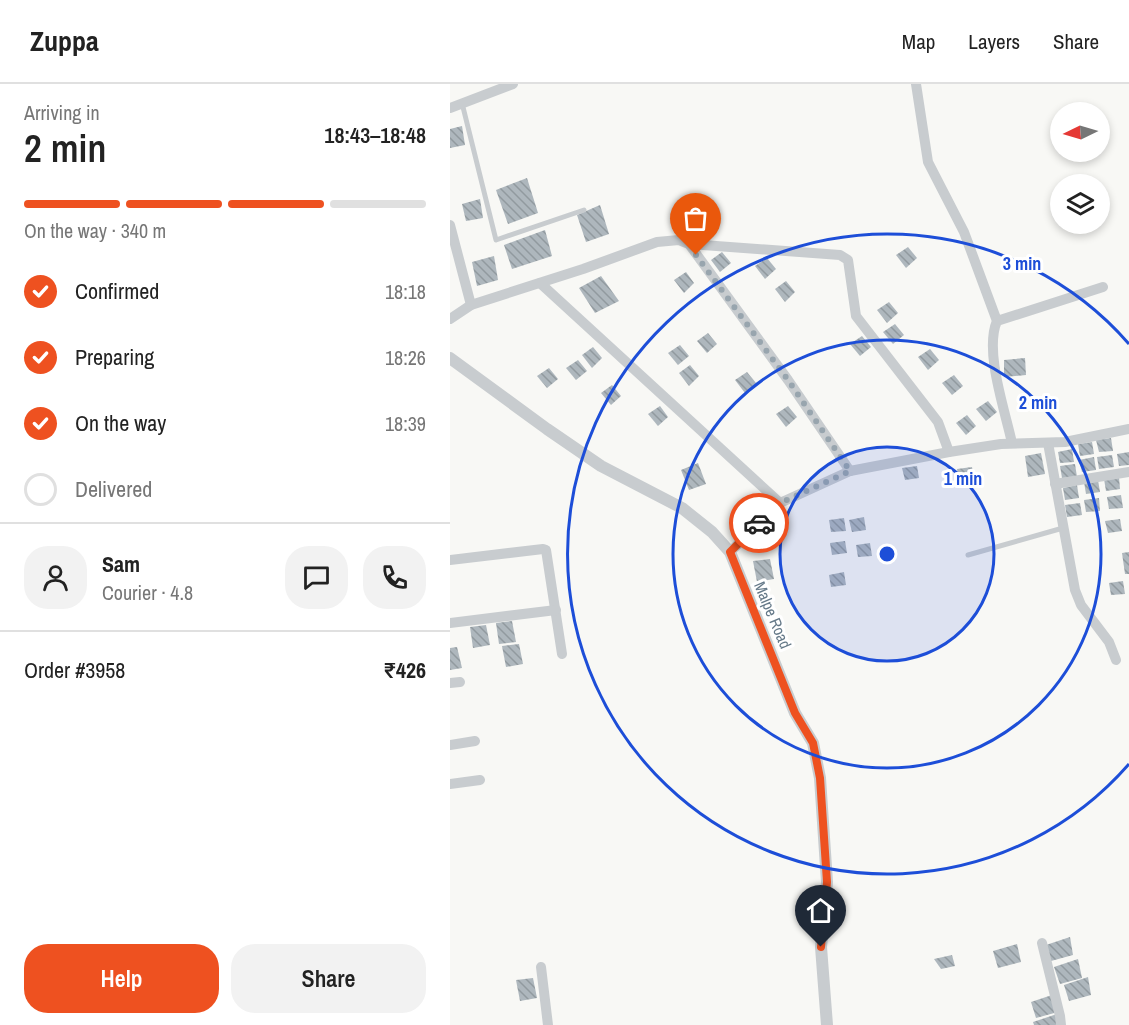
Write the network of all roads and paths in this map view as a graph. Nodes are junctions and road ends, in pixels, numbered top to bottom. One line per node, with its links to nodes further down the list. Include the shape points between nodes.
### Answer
1 (513, 84): 3 (street)
2 (916, 84): 11 (street, via 928,162 964,232)
3 (453, 105): 4 (lane, via 496,240)
4 (584, 210)
5 (450, 225): 9 (street)
6 (689, 244): 7 (street, via 679,240 657,242); 16 (street, via 846,257 856,316 938,422); 17 (street)
7 (540, 283): 9 (street); 20 (street)
8 (1104, 287): 11 (street)
9 (471, 305): 10 (street)
10 (450, 319)
11 (997, 321): 14 (street, via 992,331 993,358)
12 (450, 357): 22 (street, Malpe Road, via 601,466 682,508)
13 (1129, 429): 15 (street)
14 (1012, 443): 15 (street); 16 (street)
15 (1048, 443): 19 (street)
16 (949, 452): 17 (street)
17 (850, 471): 20 (street)
18 (1129, 472): 19 (street)
19 (1055, 484): 21 (street)
20 (780, 503): 22 (street)
21 (1063, 528): 23 (lane); 28 (street, via 1077,598 1109,642)
22 (730, 552): 36 (street, Malpe Road, via 795,713 813,743 820,778 827,882 821,947)
23 (968, 555)
24 (450, 560): 25 (street, via 543,549 548,553)
25 (556, 610): 26 (street); 27 (street)
26 (450, 623)
27 (562, 654)
28 (1116, 660)
29 (475, 741): 30 (street)
30 (450, 745)
31 (480, 780): 32 (street)
32 (450, 784)
33 (1042, 943): 37 (street)
34 (541, 967): 35 (street)
35 (548, 1025)
36 (827, 1025)
37 (1061, 1025)

